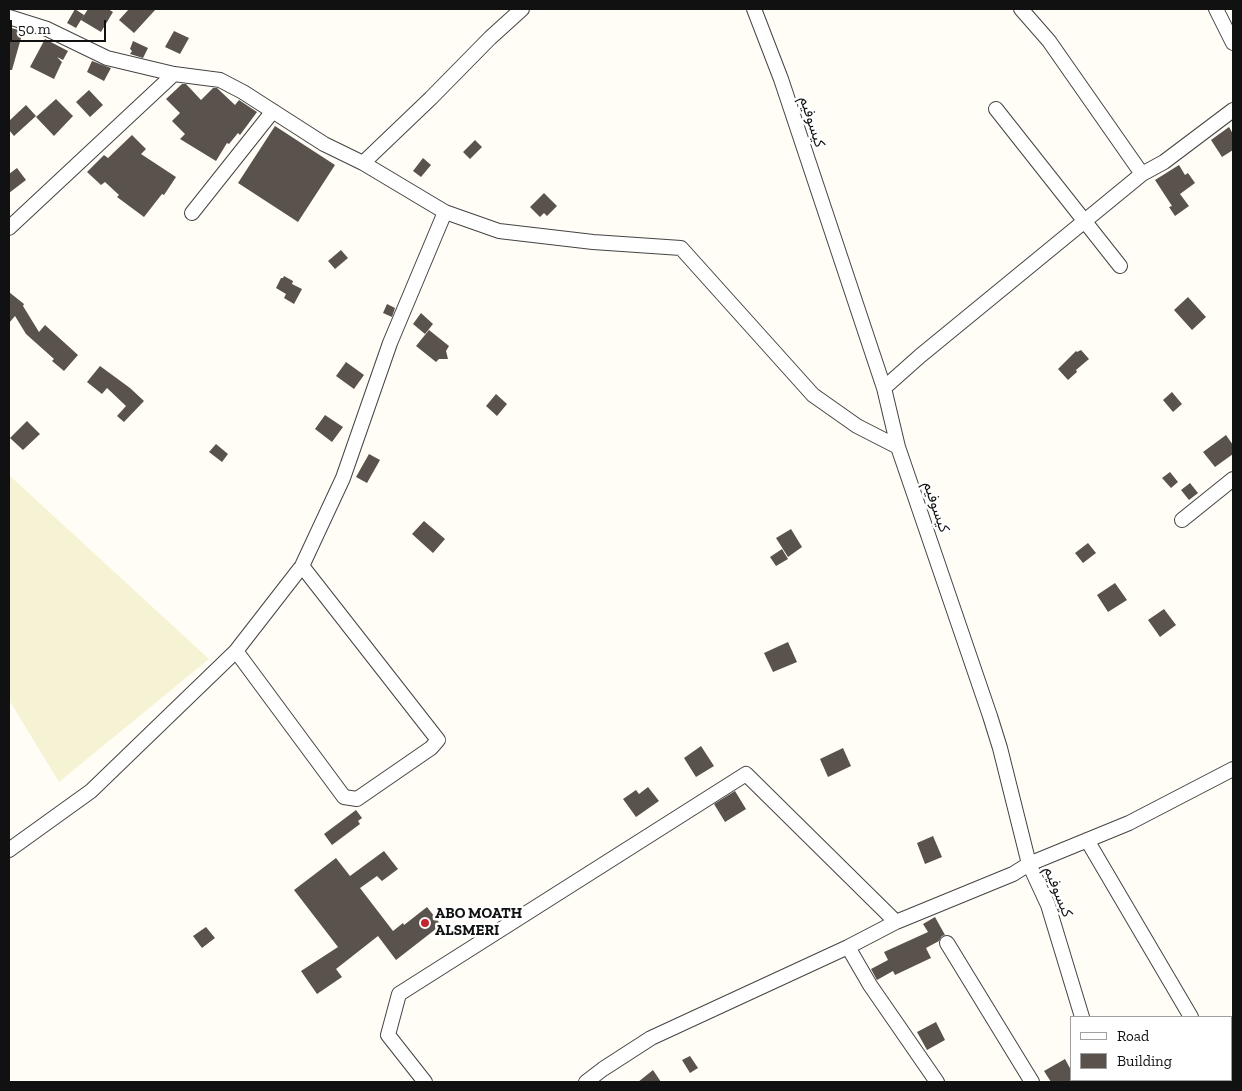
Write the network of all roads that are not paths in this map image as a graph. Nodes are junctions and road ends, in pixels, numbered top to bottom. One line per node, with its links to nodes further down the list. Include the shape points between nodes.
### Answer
1 (522, 9): 11 (street)
2 (754, 9): 18 (street, كيسوفيم, via 781,79)
3 (1022, 9): 12 (street, via 1049,41)
4 (1216, 9): 6 (street)
5 (9, 18): 7 (street, via 47,29 107,58)
6 (1233, 43)
7 (174, 74): 10 (street, via 220,80); 16 (street)
8 (996, 109): 15 (street)
9 (1233, 110): 12 (street, via 1164,162)
10 (273, 111): 11 (street, via 324,144); 14 (street)
11 (363, 163): 13 (street)
12 (1142, 174): 15 (street)
13 (444, 212): 19 (street, via 499,231 681,248 813,395 856,426); 22 (street, via 390,344 343,478)
14 (192, 214)
15 (1084, 222): 17 (street); 18 (street)
16 (9, 228)
17 (1120, 266)
18 (884, 388): 19 (street, كيسوفيم)
19 (898, 447): 27 (street, كيسوفيم, via 998,740)
20 (1233, 479): 21 (street)
21 (1182, 520)
22 (302, 566): 23 (street); 23 (street, via 438,740 356,799 344,797)
23 (236, 651): 26 (street, via 91,791)
24 (1233, 769): 25 (street, via 1129,823)
25 (1087, 840): 27 (street); 32 (street)
26 (9, 850)
27 (1029, 864): 28 (street, via 1013,874); 31 (street, كيسوفيم, via 1048,905)
28 (896, 922): 30 (street); 33 (street, via 746,774 399,994 388,1035)
29 (947, 943): 36 (street)
30 (848, 947): 34 (street, via 650,1038); 35 (street)
31 (1082, 1016)
32 (1190, 1016)
33 (425, 1082)
34 (586, 1082)
35 (937, 1082)
36 (1032, 1082)

